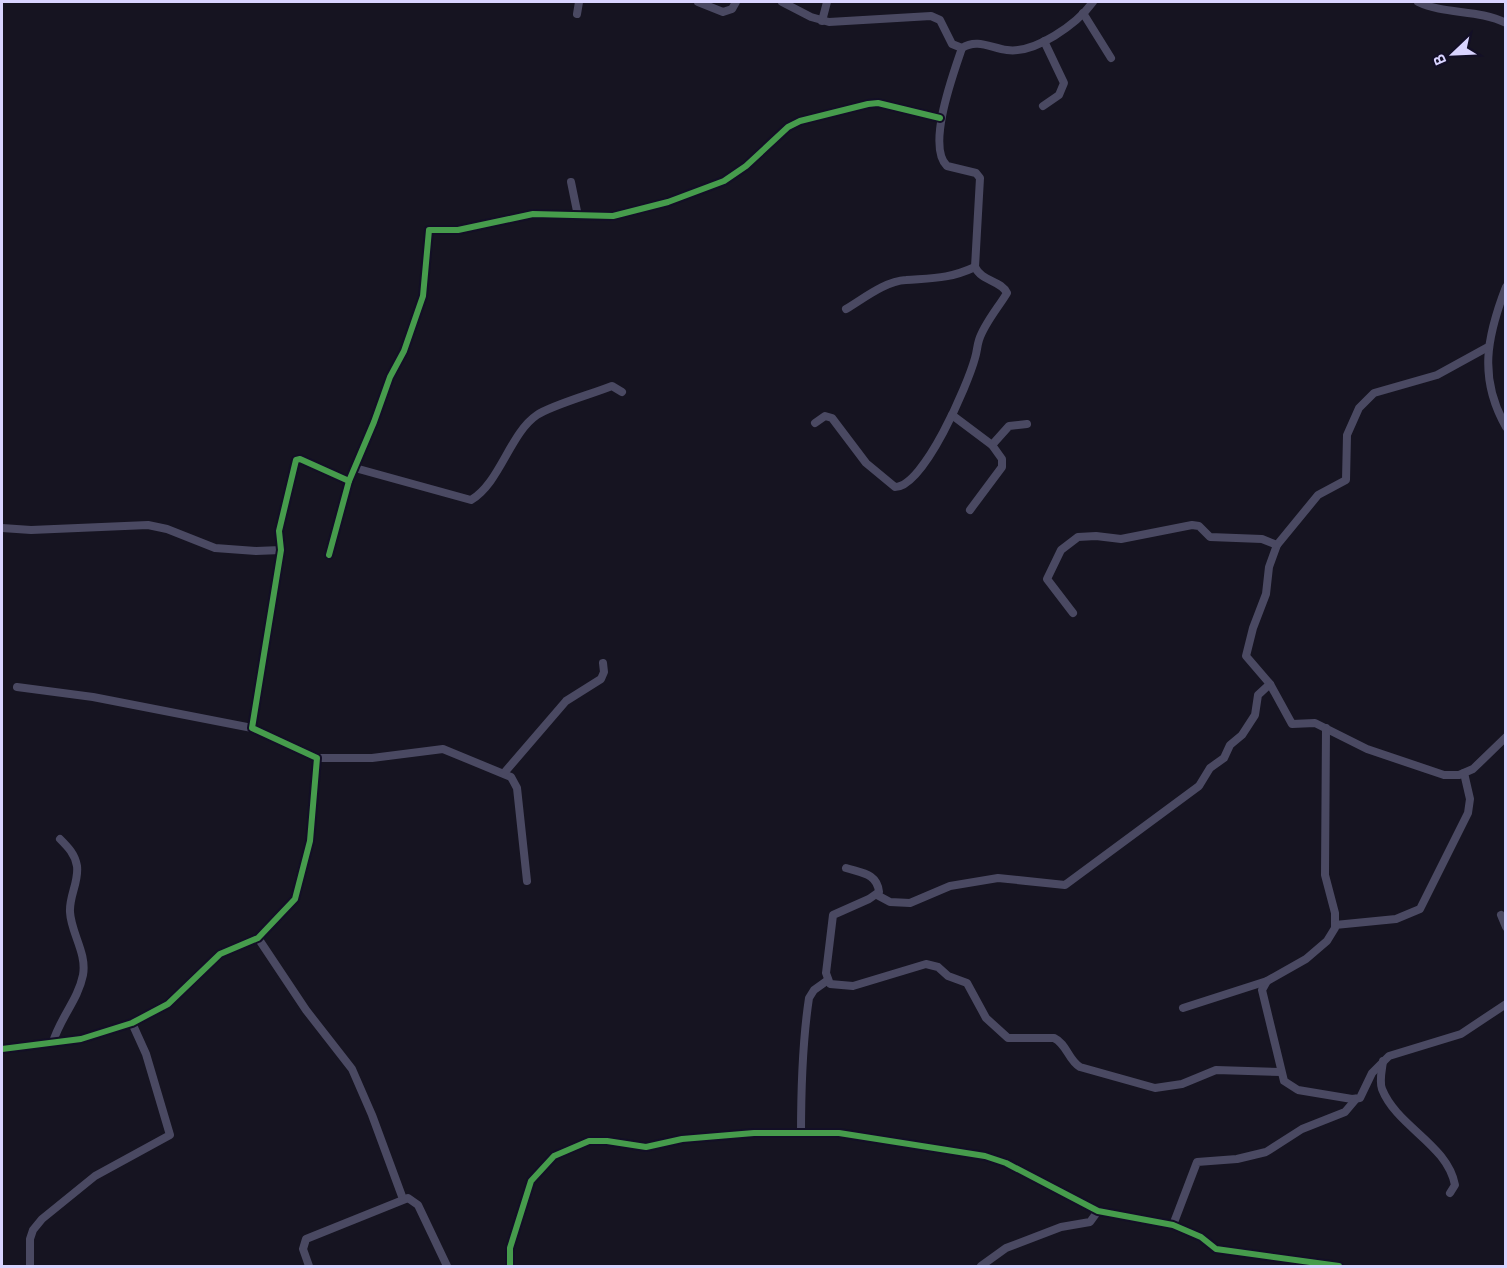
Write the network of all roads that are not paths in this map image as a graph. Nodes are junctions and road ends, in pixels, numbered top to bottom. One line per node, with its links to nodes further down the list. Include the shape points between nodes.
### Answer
1 (579, 2): 9 (street)
2 (698, 2): 3 (street, via 723,12 732,9)
3 (736, 2)
4 (782, 2): 10 (street)
5 (827, 2): 10 (street)
6 (1093, 2): 8 (street)
7 (1418, 2): 11 (street, via 1474,12)
8 (1083, 13): 12 (street); 14 (street)
9 (577, 14)
10 (822, 21): 13 (street, via 931,16 940,20 952,44)
11 (1506, 23)
12 (1044, 41): 13 (street, via 1031,49 971,43); 15 (street, via 1064,83 1059,95)
13 (962, 48): 16 (street)
14 (1111, 58)
15 (1043, 106)
16 (940, 118): 18 (street, via 878,103 800,121 724,182 626,213); 19 (street, via 944,164 976,173 980,178)
17 (571, 182): 18 (street)
18 (578, 216): 29 (street, via 533,214 458,230 429,230 423,296)
19 (975, 267): 21 (street, via 954,277 897,282); 24 (street, via 982,278 1005,288 1007,293 979,339)
20 (1506, 287): 22 (street)
21 (846, 309)
22 (1488, 347): 27 (street, via 1492,390); 33 (street, via 1437,375 1374,393 1359,408 1347,435 1346,480 1318,495)
23 (622, 392): 29 (street, via 612,386 537,415 471,500)
24 (952, 415): 25 (street, via 923,464 899,487 866,463 832,418 825,416); 28 (street)
25 (815, 423)
26 (1027, 424): 28 (street, via 1009,426)
27 (1506, 427)
28 (992, 445): 31 (street, via 1000,453 1002,467)
29 (355, 468): 30 (street)
30 (349, 481): 34 (street, via 296,460 279,531); 35 (street)
31 (970, 510)
32 (2, 528): 34 (street, via 148,525 229,551)
33 (1277, 545): 36 (street, via 1262,539 1210,537 1199,526 1192,525 1121,539 1078,537 1061,550 1047,579); 38 (street, via 1266,594 1246,652)
34 (281, 550): 40 (street)
35 (329, 555)
36 (1073, 613)
37 (603, 663): 44 (street, via 601,679 566,701)
38 (1270, 684): 41 (street, via 1292,724 1316,723); 49 (street, via 1258,695 1255,715 1242,735 1230,745 1224,758 1210,768 1199,786 1065,885 998,878 950,886 910,903 890,902)
39 (17, 687): 40 (street, via 93,697)
40 (252, 728): 43 (street)
41 (1326, 728): 45 (street, via 1367,749 1436,773); 51 (street, via 1325,875)
42 (1506, 737): 45 (street, via 1478,765)
43 (317, 758): 44 (street, via 372,758 443,749); 53 (street, via 310,841 294,899)
44 (504, 773): 48 (street, via 517,788)
45 (1464, 773): 51 (street, via 1470,799 1468,813 1420,909 1396,919)
46 (60, 839): 59 (street, via 77,864 70,915 84,973)
47 (846, 868): 49 (street, via 870,874 877,884)
48 (527, 881)
49 (877, 896): 54 (street, via 833,915)
50 (1501, 915): 52 (street)
51 (1335, 925): 55 (street, via 1327,941 1306,959)
52 (1506, 927)
53 (258, 938): 58 (street, via 220,954 168,1004); 66 (street, via 352,1069)
54 (828, 980): 62 (street, via 835,986 853,986 919,964 932,964 966,983 986,1018 1008,1038 1054,1038 1080,1067 1155,1088 1182,1084 1216,1070); 64 (street, via 814,990 808,1003 801,1070)
55 (1268, 981): 57 (street); 62 (street, via 1263,994)
56 (1506, 1004): 61 (street, via 1461,1034 1389,1056)
57 (1183, 1008)
58 (132, 1023): 59 (street, via 81,1039); 69 (street, via 146,1054 170,1135 95,1176 42,1219 30,1239)
59 (52, 1042): 60 (street)
60 (2, 1049)
61 (1383, 1062): 63 (street, via 1372,1074 1363,1096); 65 (street, via 1383,1090 1402,1118 1430,1143 1450,1172 1455,1185)
62 (1281, 1072): 63 (street, via 1284,1081 1298,1090)
63 (1356, 1099): 68 (street, via 1345,1113 1302,1129 1266,1152 1197,1162)
64 (801, 1134): 67 (street, via 839,1133 985,1156); 72 (street, via 682,1139 646,1147 596,1140 563,1152 544,1164 531,1181 510,1248)
65 (1450, 1193)
66 (404, 1199): 70 (street, via 306,1239 303,1249); 71 (street, via 412,1199 418,1205)
67 (1098, 1211): 68 (street); 73 (street, via 1090,1222 1061,1227 1006,1248)
68 (1173, 1225): 74 (street, via 1201,1237 1216,1249)
69 (30, 1266)
70 (309, 1266)
71 (447, 1266)
72 (510, 1266)
73 (981, 1266)
74 (1340, 1266)

